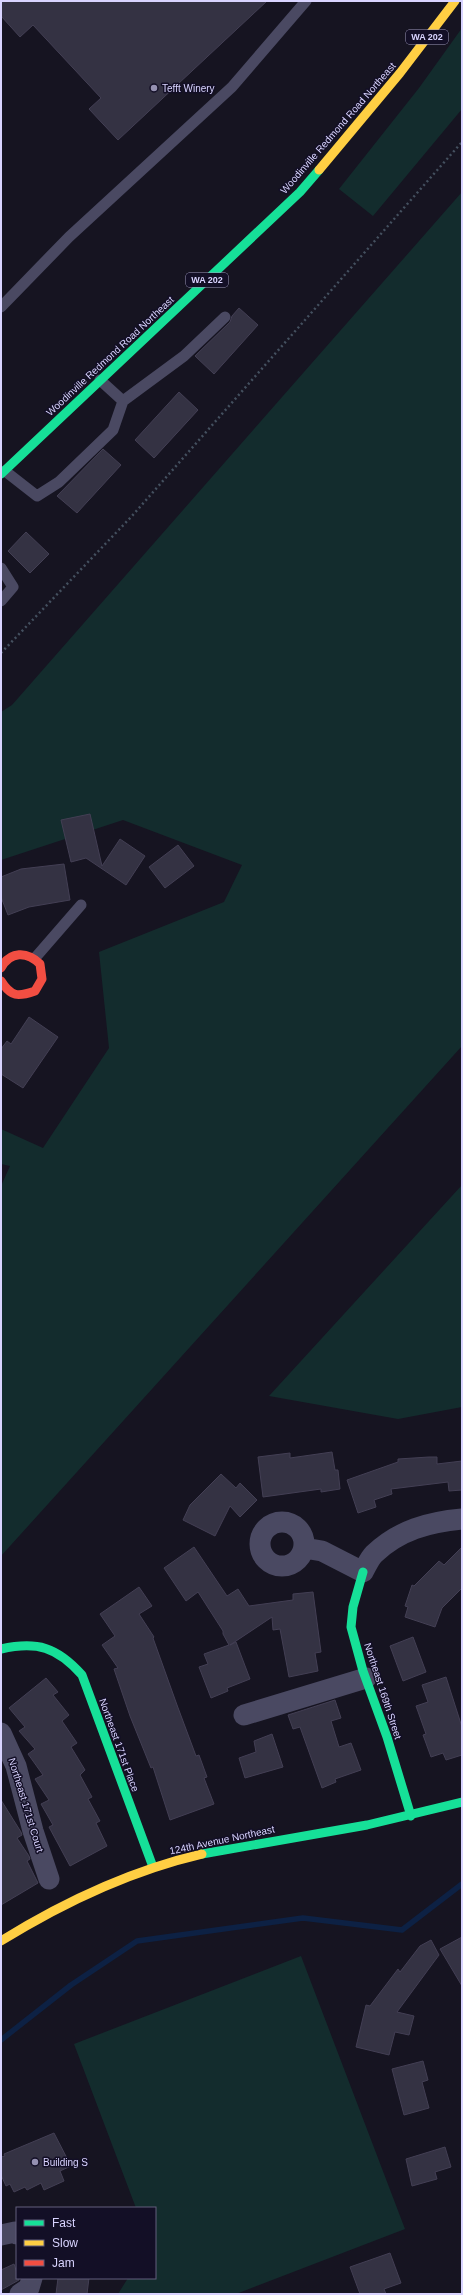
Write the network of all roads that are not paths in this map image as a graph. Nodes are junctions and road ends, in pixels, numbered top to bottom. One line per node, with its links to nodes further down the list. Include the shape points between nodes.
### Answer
1 (306, 1): 3 (lane, via 232,87 70,237)
2 (455, 1): 5 (street, Woodinville Redmond Road Northeast / WA 202, via 400,73 300,192)
3 (1, 307)
4 (224, 317): 6 (lane, via 184,356)
5 (100, 380): 6 (lane); 7 (street, Woodinville Redmond Road Northeast / WA 202)
6 (123, 401): 7 (lane, via 113,430 60,482 37,496)
7 (3, 472)
8 (1, 568): 9 (lane, via 13,587)
9 (1, 601)
10 (81, 905): 11 (lane)
11 (35, 958): 12 (street, via 21,953 14,954); 13 (street, via 40,964 42,978 35,991 21,996)
12 (1, 968)
13 (3, 990)
14 (462, 1519): 16 (street, via 420,1525 398,1536 374,1554)
15 (304, 1548): 16 (street, via 322,1551)
16 (363, 1572): 18 (street, Northeast 169th Street, via 353,1607 351,1627)
17 (1, 1649): 23 (street, Northeast 171st Place, via 17,1644 45,1646 69,1659 82,1675)
18 (366, 1678): 19 (street); 22 (street, Northeast 169th Street)
19 (244, 1715)
20 (1, 1732): 24 (street, Northeast 171st Court, via 16,1766)
21 (462, 1802): 22 (street, 124th Avenue Northeast)
22 (411, 1816): 23 (street, 124th Avenue Northeast, via 352,1829 215,1852)
23 (153, 1867): 25 (street, 124th Avenue Northeast, via 78,1897)
24 (49, 1879)
25 (1, 1941)
26 (16, 2233): 27 (street)
27 (1, 2235)
28 (32, 2279): 29 (street, via 29,2288)
29 (20, 2294)

